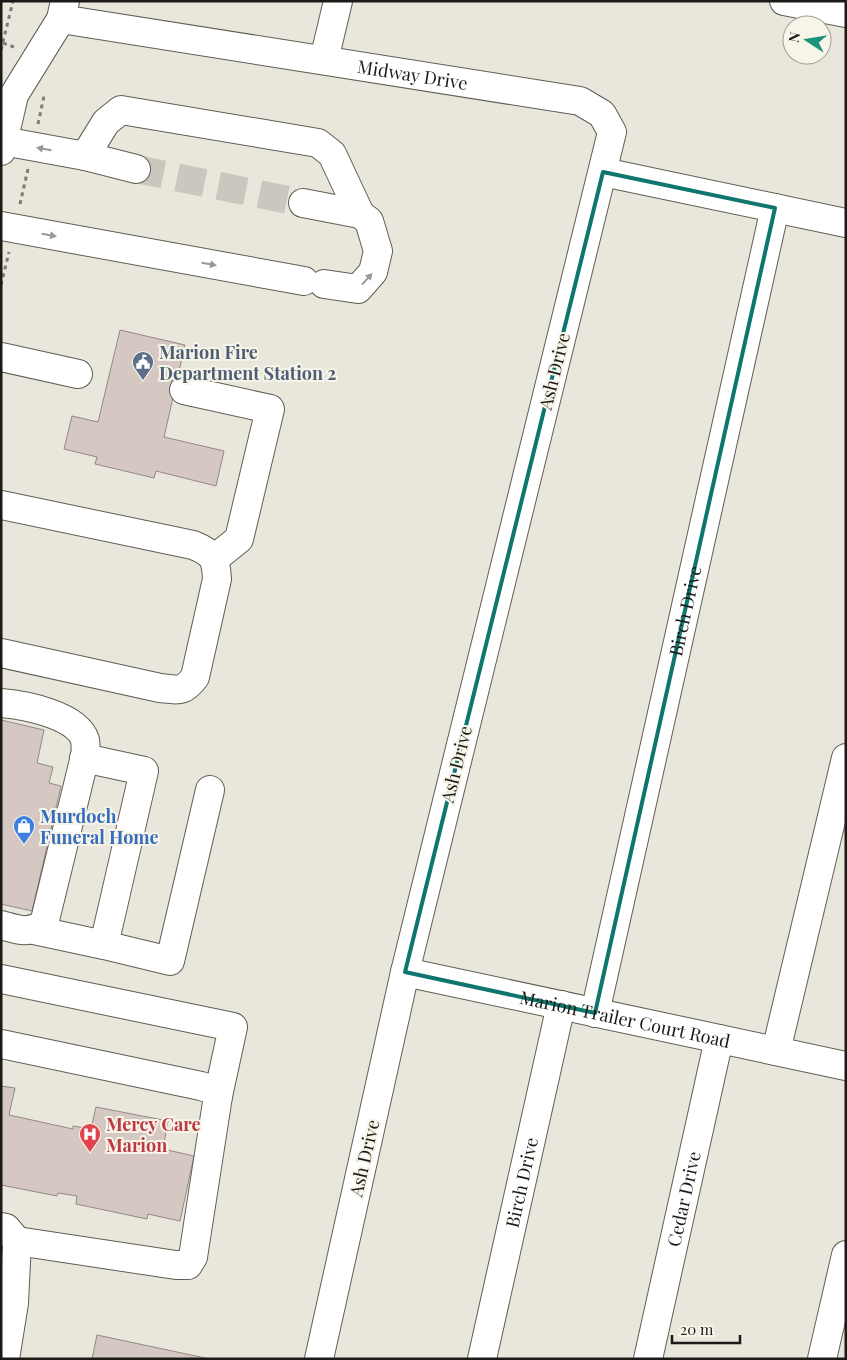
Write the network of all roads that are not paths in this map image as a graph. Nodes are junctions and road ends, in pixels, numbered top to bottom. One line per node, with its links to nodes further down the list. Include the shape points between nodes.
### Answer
1 (338, 1): 5 (street)
2 (784, 1): 4 (street)
3 (63, 10): 5 (street, Midway Drive); 6 (street, Midway Drive, via 14,95)
4 (846, 13)
5 (324, 60): 9 (street, Midway Drive, via 580,101 602,114 612,132)
6 (2, 146): 7 (street, one-way to 6)
7 (85, 156): 8 (street); 12 (street, via 106,122 121,110 318,144 332,154)
8 (136, 169)
9 (603, 172): 11 (street); 28 (street, Ash Drive)
10 (303, 203): 12 (street)
11 (775, 208): 13 (street); 31 (street, Birch Drive)
12 (360, 214): 14 (street, one-way to 12, via 358,289 374,272 378,251 369,221)
13 (846, 223)
14 (1, 226)
15 (1, 357): 16 (street)
16 (78, 374)
17 (184, 390): 19 (street, via 270,409 239,539)
18 (1, 505): 19 (street, via 178,541 203,549)
19 (214, 559): 20 (street, via 217,579 195,677 187,687 177,690 160,688)
20 (1, 653)
21 (1, 703): 22 (street, via 44,711 66,720 78,728 85,740)
22 (84, 758): 26 (street, via 49,908 44,924); 27 (street, via 144,771)
23 (846, 758): 34 (street)
24 (210, 790): 27 (street, via 170,961)
25 (1, 925): 26 (street)
26 (34, 930): 27 (street)
27 (104, 945)
28 (405, 972): 30 (street, Marion Trailer Court Road); 40 (street, Ash Drive)
29 (1, 979): 36 (street, via 233,1026)
30 (561, 1005): 31 (street, Marion Trailer Court Road); 41 (street, Birch Drive)
31 (595, 1012): 32 (street, Marion Trailer Court Road)
32 (719, 1039): 34 (street, Marion Trailer Court Road); 42 (street, Cedar Drive)
33 (1, 1044): 36 (street, via 201,1086 214,1090)
34 (776, 1051): 35 (street, Marion Trailer Court Road)
35 (846, 1066)
36 (218, 1096): 37 (street, via 193,1257 188,1265)
37 (9, 1234): 39 (street, via 14,1303)
38 (846, 1255): 43 (street)
39 (5, 1359)
40 (319, 1359)
41 (482, 1359)
42 (648, 1359)
43 (822, 1359)

